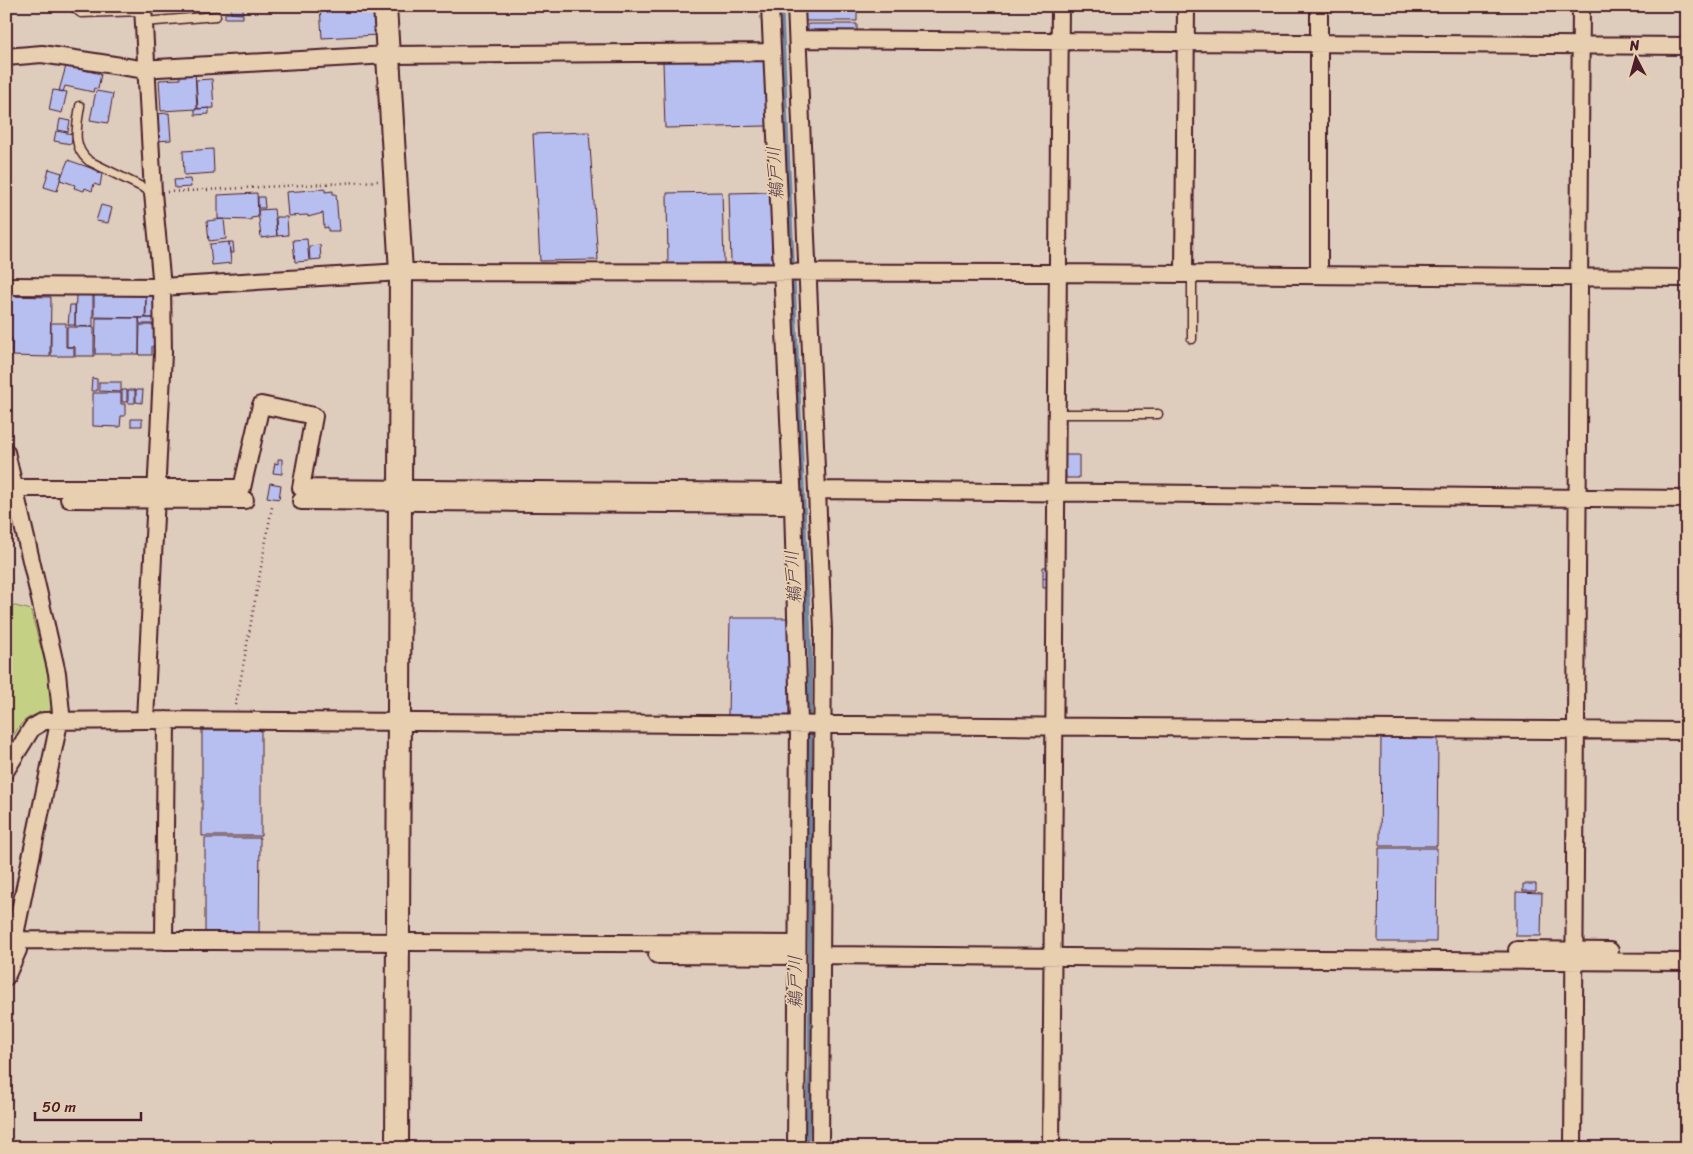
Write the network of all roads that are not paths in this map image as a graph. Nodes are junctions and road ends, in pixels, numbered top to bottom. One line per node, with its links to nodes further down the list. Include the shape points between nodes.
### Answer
1 (72, 6): 9 (lane, via 81,13)
2 (385, 6): 18 (street)
3 (770, 6): 13 (street)
4 (796, 6): 11 (street)
5 (1060, 6): 14 (street)
6 (1186, 6): 16 (street)
7 (1319, 6): 17 (street)
8 (1581, 6): 19 (street)
9 (143, 13): 10 (lane); 22 (street)
10 (216, 16)
11 (798, 44): 14 (street); 25 (street)
12 (6, 46): 22 (street, via 45,43)
13 (772, 46): 18 (street); 25 (street)
14 (1060, 46): 16 (street); 27 (street)
15 (1687, 46): 19 (street)
16 (1186, 47): 17 (street); 28 (street)
17 (1319, 48): 19 (street); 29 (street)
18 (387, 50): 22 (street); 26 (street)
19 (1581, 50): 20 (street); 30 (street)
20 (1687, 55)
21 (6, 57): 22 (street, via 42,54)
22 (146, 63): 24 (street)
23 (80, 106): 24 (lane, via 77,145 80,154)
24 (154, 193): 33 (street)
25 (795, 271): 26 (street); 27 (street); 40 (street); 42 (street)
26 (401, 272): 33 (street); 41 (street)
27 (1058, 272): 28 (street); 35 (street)
28 (1188, 274): 29 (street); 34 (lane)
29 (1319, 275): 30 (street)
30 (1578, 277): 31 (street); 47 (street)
31 (1687, 278)
32 (6, 286): 33 (street)
33 (162, 288): 39 (street, via 164,353)
34 (1192, 339)
35 (1057, 414): 36 (lane); 43 (street)
36 (1158, 414)
37 (6, 452): 38 (street)
38 (15, 493): 39 (street); 51 (street, via 57,672)
39 (157, 493): 41 (street, via 242,488 261,405 314,416 301,488); 45 (street); 49 (street)
40 (817, 495): 43 (street); 53 (street, via 823,630)
41 (401, 496): 42 (street); 46 (street); 52 (street)
42 (792, 498): 53 (street)
43 (1056, 498): 47 (street); 54 (street)
44 (1687, 499): 47 (street)
45 (245, 500)
46 (301, 501)
47 (1577, 503): 48 (street); 55 (street)
48 (1687, 508)
49 (145, 720): 50 (street); 51 (street)
50 (166, 720): 52 (street); 58 (street)
51 (59, 721): 57 (street, via 44,721 32,728); 59 (street, via 16,930)
52 (399, 723): 53 (street); 60 (street)
53 (811, 724): 54 (street); 61 (street); 62 (street)
54 (1055, 726): 55 (street); 63 (street)
55 (1575, 730): 56 (street); 65 (street)
56 (1687, 731)
57 (6, 770)
58 (164, 941): 59 (street); 60 (street)
59 (18, 945): 60 (street); 67 (street)
60 (398, 948): 61 (street); 68 (street)
61 (797, 950): 69 (street)
62 (822, 950): 63 (street); 70 (street)
63 (1053, 952): 65 (street); 71 (street)
64 (1687, 952): 65 (street)
65 (1574, 957): 66 (street); 72 (street)
66 (1687, 962)
67 (6, 977)
68 (397, 1148)
69 (796, 1148)
70 (820, 1148)
71 (1051, 1148)
72 (1573, 1148)

